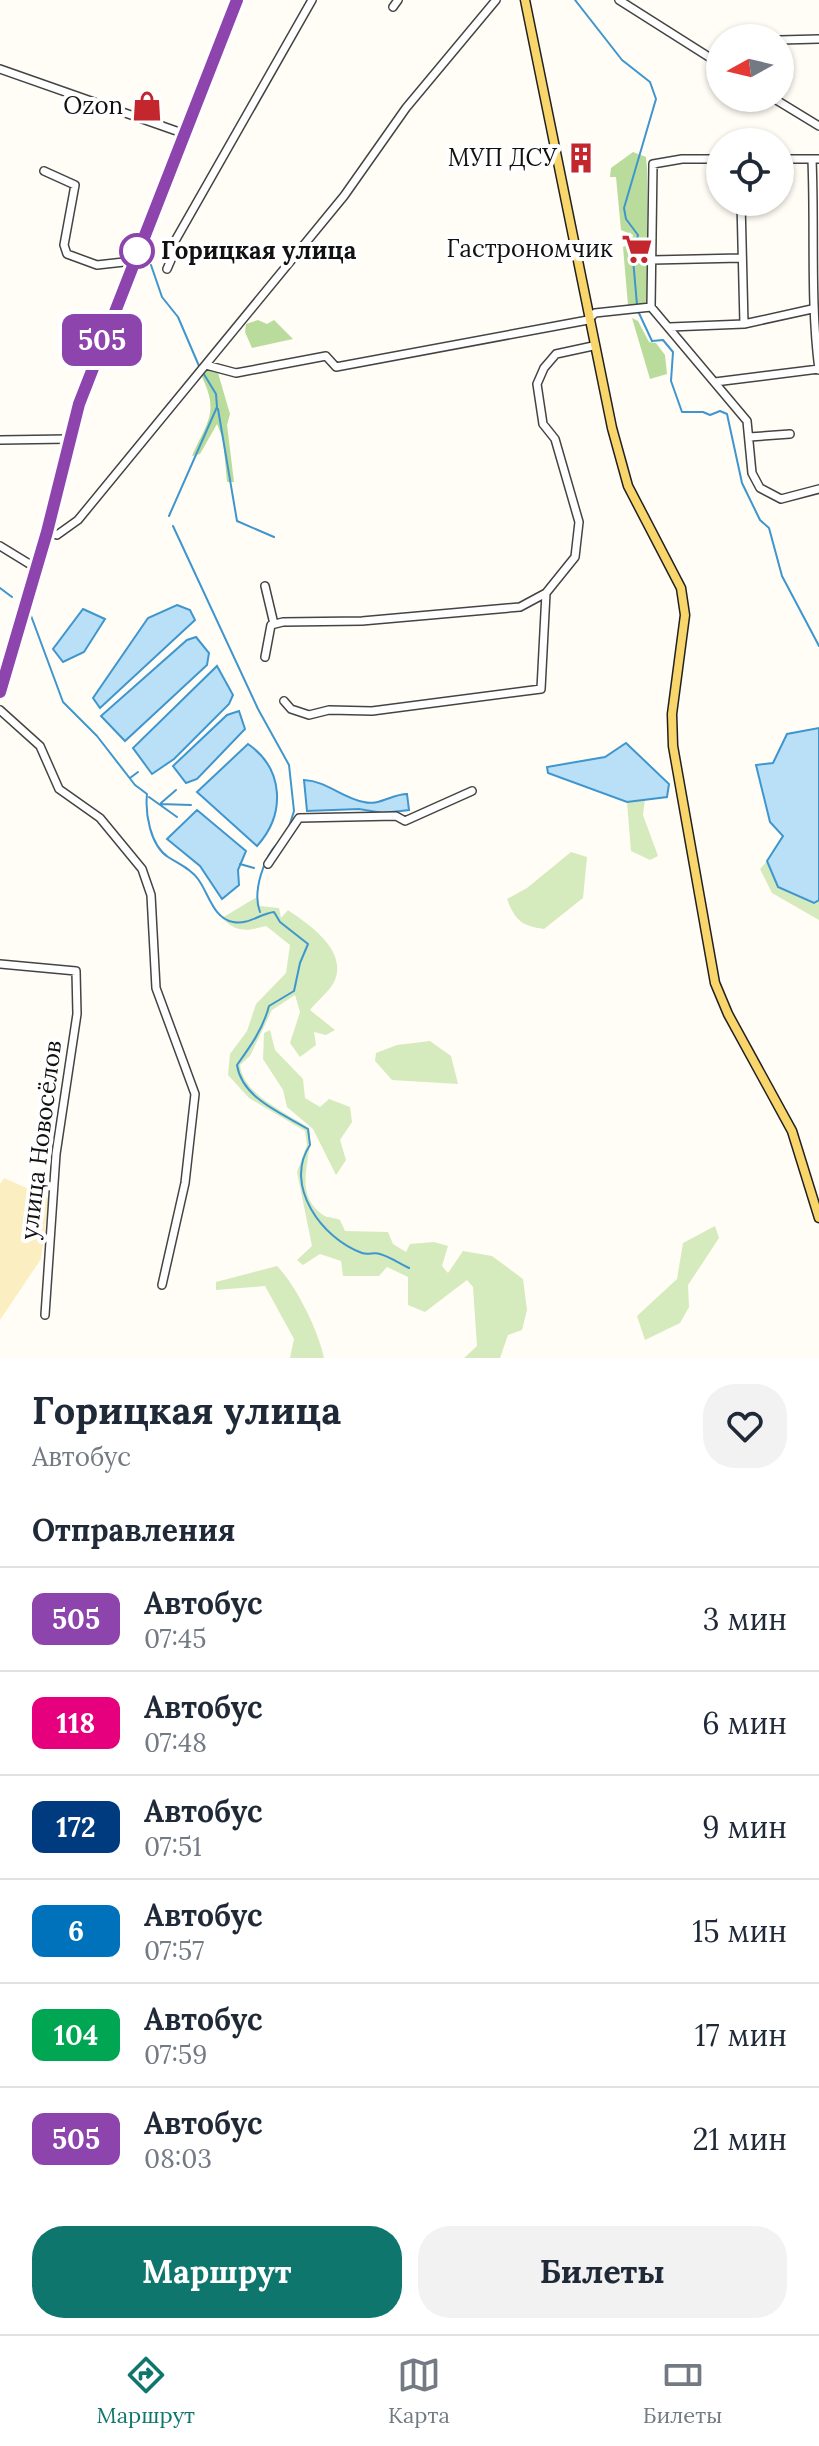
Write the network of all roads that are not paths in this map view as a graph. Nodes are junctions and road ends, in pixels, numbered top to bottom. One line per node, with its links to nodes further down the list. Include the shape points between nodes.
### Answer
1 (237, 0): 12 (main road)
2 (312, 0): 21 (street, via 171,248)
3 (496, 0): 28 (street)
4 (525, 0): 24 (main road)
5 (619, 0): 8 (street)
6 (817, 39): 7 (street)
7 (794, 40)
8 (706, 55)
9 (0, 69): 12 (street)
10 (794, 111): 11 (street)
11 (819, 126)
12 (185, 134): 20 (main road)
13 (706, 159): 19 (street, via 653,164)
14 (794, 159): 15 (street)
15 (815, 159): 23 (street)
16 (44, 171): 20 (street, via 75,185 64,245 67,254 97,265)
17 (741, 216): 18 (street)
18 (741, 258): 19 (street); 25 (street)
19 (652, 260): 22 (street)
20 (133, 261): 33 (main road)
21 (167, 269)
22 (651, 307): 24 (street, via 595,313); 26 (street)
23 (812, 309): 25 (street); 29 (street)
24 (588, 320): 27 (main road); 28 (street, via 336,367 326,356 236,373)
25 (744, 324): 26 (street)
26 (670, 327): 30 (street)
27 (593, 346): 40 (street, via 556,354 537,384 543,424 555,439 579,522 575,557); 51 (main road, via 628,486 681,588 685,615 673,746 715,983 792,1131)
28 (203, 367): 36 (street, via 78,520 57,535)
29 (819, 369): 30 (street)
30 (715, 382): 32 (street, via 747,421)
31 (790, 434): 32 (street)
32 (749, 437): 35 (street, via 752,473 760,488 781,499)
33 (69, 439): 34 (street); 36 (main road)
34 (0, 440)
35 (819, 489)
36 (47, 532): 38 (main road)
37 (0, 546): 38 (street)
38 (36, 568): 43 (main road)
39 (265, 586): 41 (street)
40 (546, 593): 41 (street, via 520,607); 45 (street, via 541,689 309,715)
41 (274, 624): 42 (street, via 266,636)
42 (265, 657)
43 (4, 667): 44 (main road)
44 (0, 692)
45 (284, 701)
46 (0, 710): 52 (street, via 40,746 59,789 97,816 142,869 154,923 156,988 195,1094 185,1183)
47 (472, 791): 48 (street, via 405,821 396,816 299,818)
48 (268, 864)
49 (1, 965): 50 (street); 53 (street, улица Новосёлов, via 76,971 77,1014 56,1154)
50 (0, 975)
51 (819, 1218)
52 (162, 1285)
53 (45, 1315)

